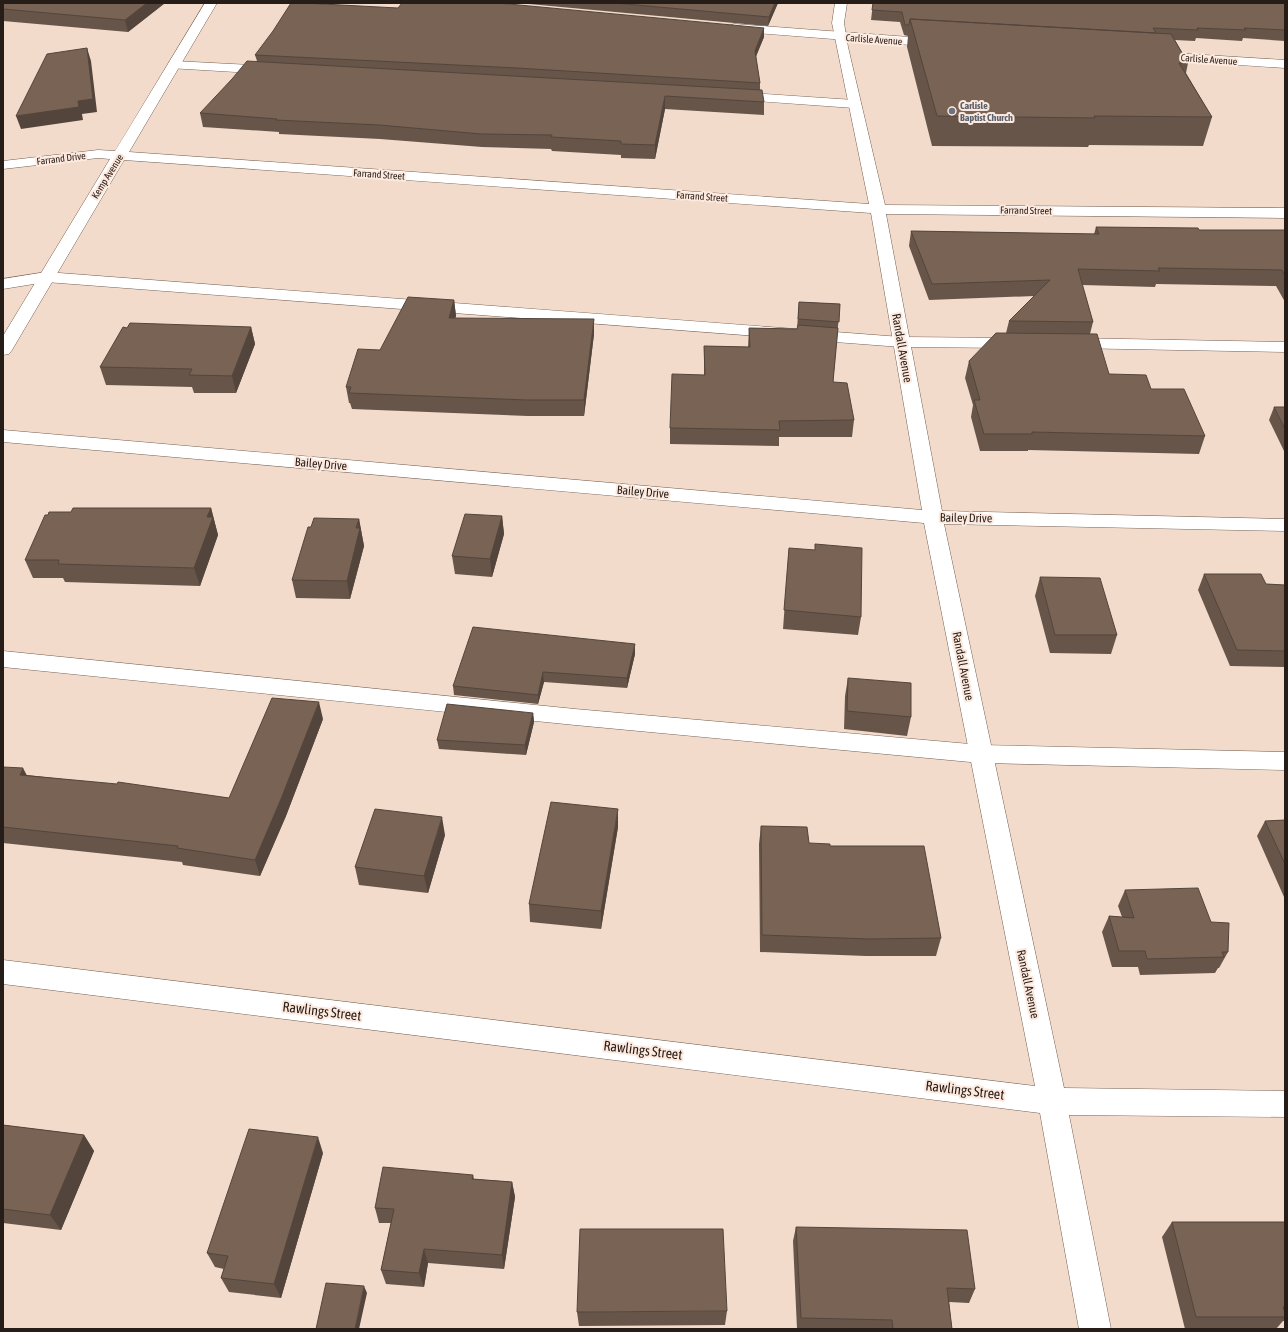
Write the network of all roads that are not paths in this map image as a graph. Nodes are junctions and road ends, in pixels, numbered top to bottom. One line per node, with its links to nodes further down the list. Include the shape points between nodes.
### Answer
1 (211, 3): 8 (street, Kemp Avenue)
2 (841, 3): 4 (street, Randall Avenue, via 838,23)
3 (721, 27): 4 (street, Carlisle Avenue)
4 (840, 37): 5 (street, Carlisle Avenue); 11 (street, Randall Avenue)
5 (945, 44)
6 (1144, 56): 7 (street, Carlisle Avenue)
7 (1285, 64)
8 (174, 66): 9 (street); 12 (street, Kemp Avenue)
9 (283, 71)
10 (721, 95): 11 (street)
11 (854, 104): 14 (street, Randall Avenue)
12 (120, 156): 13 (street, Farrand Drive, via 98,154); 14 (street, Farrand Street); 16 (street, Kemp Avenue)
13 (3, 165)
14 (878, 209): 15 (street, Farrand Street); 18 (street, Randall Avenue)
15 (1285, 213)
16 (46, 277): 17 (street); 18 (street); 20 (street, Kemp Avenue)
17 (3, 284)
18 (901, 342): 19 (street); 22 (street, Randall Avenue)
19 (1285, 347)
20 (3, 350)
21 (3, 436): 22 (street, Bailey Drive)
22 (932, 517): 23 (street, Bailey Drive); 25 (street, Randall Avenue)
23 (1285, 525)
24 (3, 659): 25 (street, via 575,717)
25 (981, 754): 26 (street); 28 (street, Randall Avenue)
26 (1285, 761)
27 (3, 972): 28 (street, Rawlings Street)
28 (1052, 1101): 29 (street, Rawlings Street); 30 (street, Randall Avenue)
29 (1285, 1104)
30 (1096, 1329)

